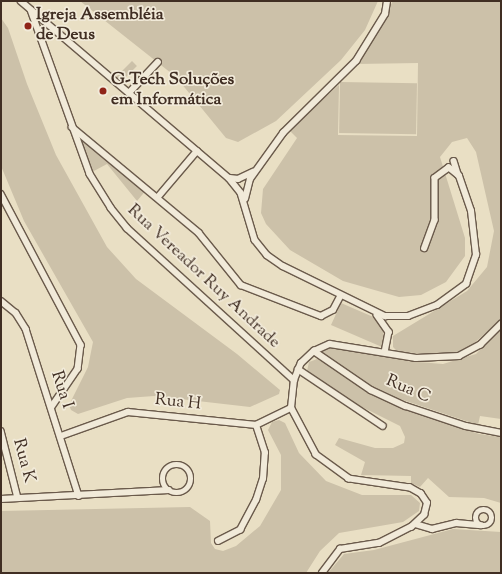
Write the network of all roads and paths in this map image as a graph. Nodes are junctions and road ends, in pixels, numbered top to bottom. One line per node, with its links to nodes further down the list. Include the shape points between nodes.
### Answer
1 (21, 1): 3 (street)
2 (387, 1): 9 (street, via 385,14 356,61 282,133)
3 (31, 10): 5 (street); 6 (street, Rua Vereador Ruy Andrade)
4 (158, 62): 5 (street)
5 (129, 93): 7 (street)
6 (72, 126): 13 (street); 23 (street, Rua Vereador Ruy Andrade, via 92,178 127,228)
7 (197, 151): 11 (street); 13 (street)
8 (454, 161): 10 (street)
9 (256, 169): 11 (street, via 242,178); 14 (street, via 246,189)
10 (459, 176): 15 (street, via 449,168 436,178 435,220); 18 (street, via 474,226 476,255 471,276 457,292 429,309 401,317)
11 (229, 178): 14 (street, via 240,190)
12 (1, 194): 24 (street, via 81,345 78,369)
13 (158, 197): 16 (street, via 198,233 246,288 321,316 332,310)
14 (245, 205): 16 (street, via 251,231 267,255)
15 (425, 248)
16 (340, 297): 18 (street)
17 (1, 301): 24 (street, Rua I, via 16,313 26,330)
18 (367, 310): 21 (street, via 387,327)
19 (501, 324): 21 (street, Rua C, via 480,344 459,356 430,359)
20 (314, 351): 21 (street, Rua C, via 339,344); 22 (street); 29 (street, Rua C, via 371,390 406,406 466,426)
21 (385, 352)
22 (298, 369): 23 (street); 27 (street)
23 (294, 380): 25 (street)
24 (52, 407): 30 (street, Rua I)
25 (291, 408): 26 (street); 35 (street, via 310,446 329,466 357,481 406,487 421,494 426,508)
26 (256, 425): 30 (street, Rua H, via 128,412); 37 (street, via 265,465 256,500 240,530)
27 (383, 426)
28 (1, 431): 33 (street, Rua K)
29 (501, 433)
30 (61, 436): 32 (street, Rua I)
31 (169, 490): 31 (street, via 163,482 166,470 175,465 185,468 190,478 188,487 180,492); 32 (street)
32 (79, 496): 33 (street)
33 (18, 498): 34 (street)
34 (1, 499)
35 (415, 524): 36 (street, via 432,528 456,523); 38 (street, via 379,543 340,549)
36 (481, 525)
37 (218, 541)
38 (322, 573)

